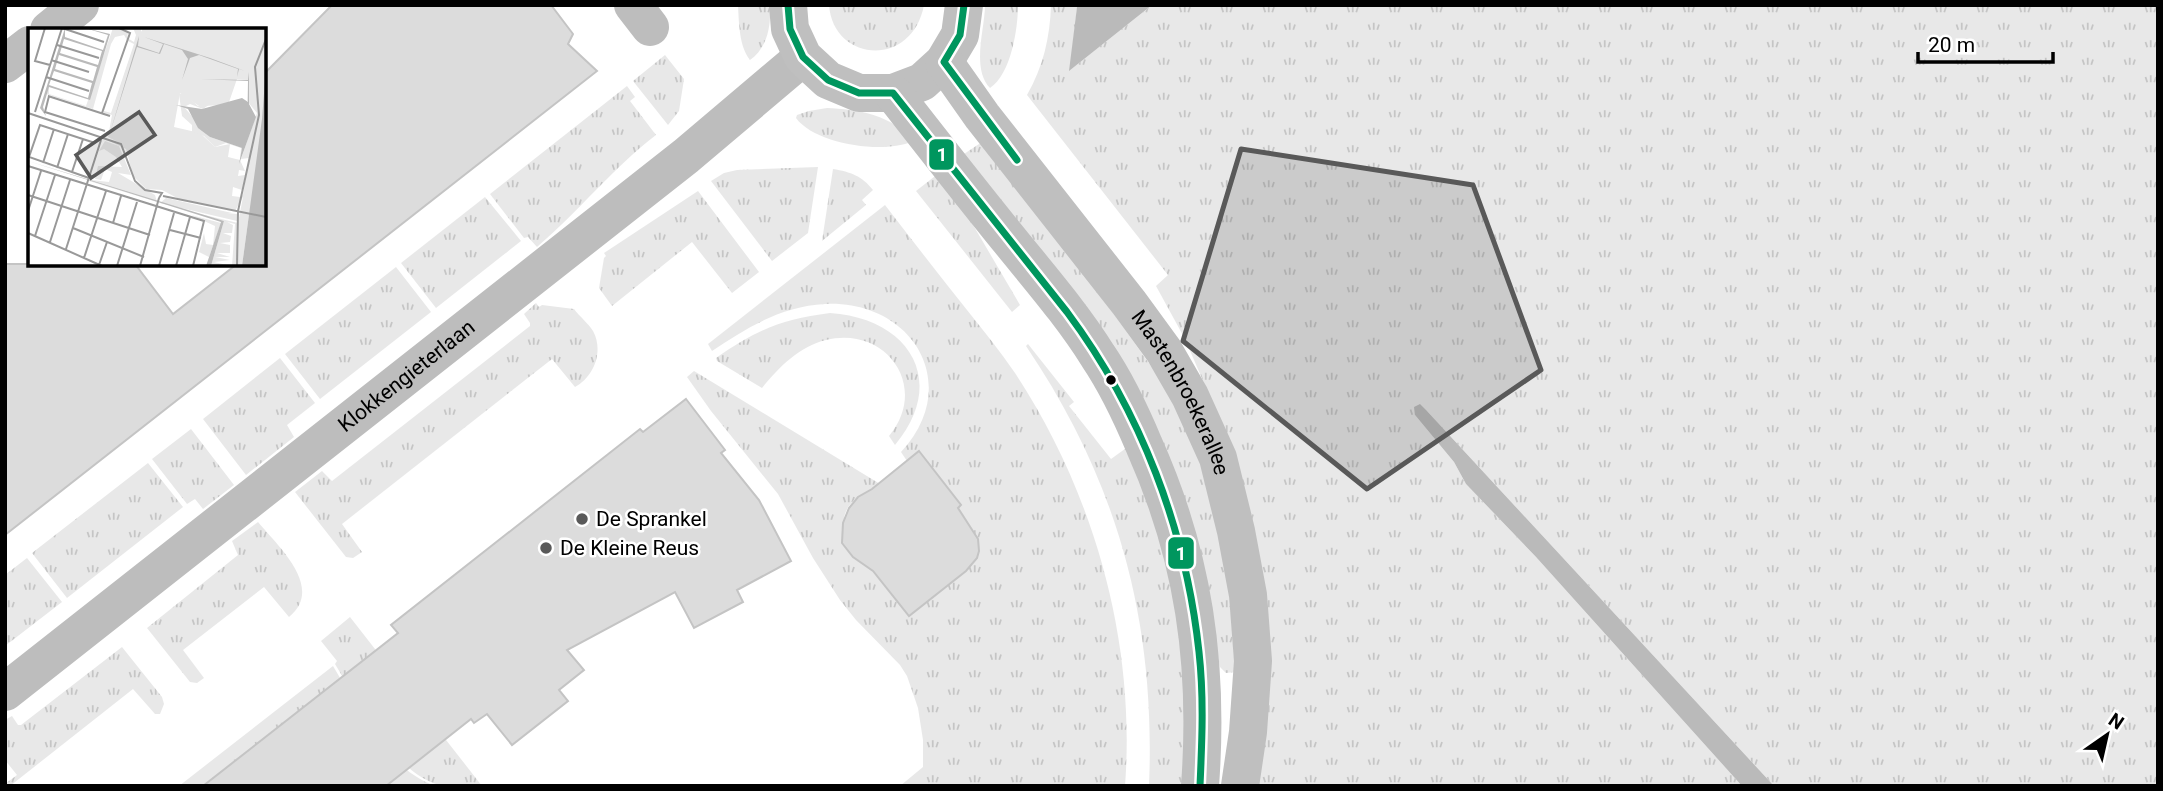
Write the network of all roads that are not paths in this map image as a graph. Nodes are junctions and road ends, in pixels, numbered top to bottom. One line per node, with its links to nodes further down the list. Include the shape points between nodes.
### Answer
1 (80, 5): 4 (street)
2 (788, 5): 6 (main road, via 790,29)
3 (964, 5): 7 (main road, via 960,35)
4 (51, 28)
5 (28, 47): 8 (street)
6 (803, 57): 9 (main road, via 828,80 859,93); 10 (street, Klokkengieterlaan, via 686,156)
7 (944, 62): 9 (main road, via 922,82); 12 (main road, Mastenbroekerallee, via 1164,351 1217,458 1248,595 1253,661)
8 (5, 64)
9 (893, 93): 11 (main road, via 1064,308 1098,355 1138,430 1178,531 1194,601 1202,673)
10 (5, 692)
11 (1200, 786)
12 (1240, 786)

